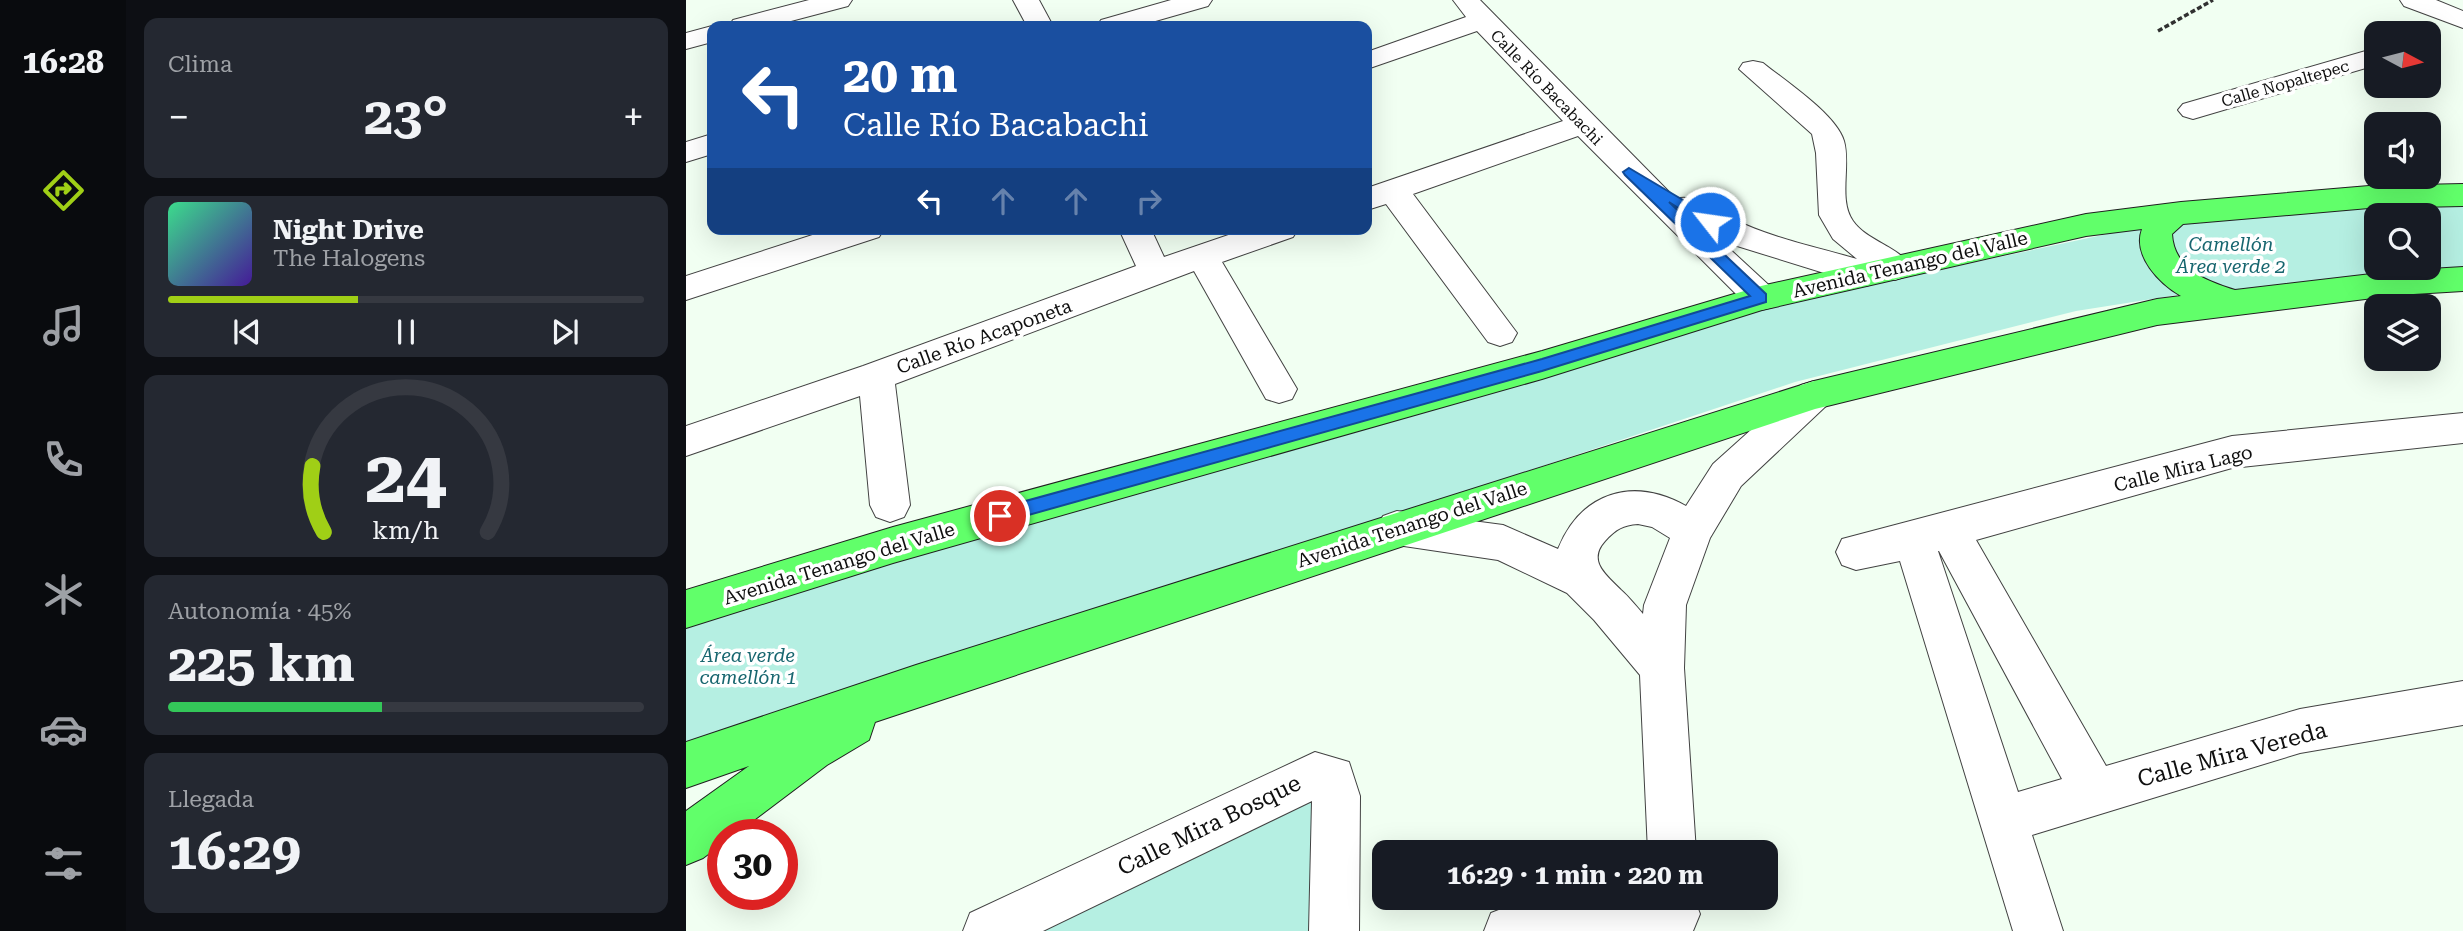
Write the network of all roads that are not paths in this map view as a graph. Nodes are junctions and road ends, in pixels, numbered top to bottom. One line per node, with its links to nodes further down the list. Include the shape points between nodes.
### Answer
1 (839, 0): 7 (street)
2 (1026, 0): 8 (street)
3 (1199, 0): 9 (street)
4 (2413, 0): 6 (street)
5 (1474, 10): 12 (street); 16 (street, Calle Río Bacabachi)
6 (2463, 20)
7 (761, 21)
8 (1037, 21)
9 (1127, 21)
10 (707, 35): 11 (street)
11 (686, 41)
12 (1372, 59)
13 (2364, 60): 15 (street, Calle Nopaltepec)
14 (1753, 69): 27 (street, via 1825,130 1831,141 1833,209 1838,224)
15 (2193, 110)
16 (1584, 124): 19 (street, Calle Río Bacabachi); 21 (street)
17 (707, 146): 18 (street)
18 (686, 152)
19 (1629, 172): 27 (street, Calle Río Bacabachi, via 1733,233); 31 (street, Calle Río Bacabachi)
20 (2458, 192): 22 (main road, Avenida Tenango del Valle)
21 (1380, 194): 33 (street)
22 (2181, 213): 27 (main road, Avenida Tenango del Valle, via 2086,225); 32 (main road, via 2169,217 2156,232 2158,254 2188,285)
23 (849, 235): 30 (street)
24 (1138, 235): 28 (street)
25 (1266, 235): 26 (street, Calle Río Acaponeta)
26 (1203, 258): 28 (street, Calle Río Acaponeta); 35 (street)
27 (1880, 271): 31 (main road, Avenida Tenango del Valle)
28 (1155, 272): 34 (street, Calle Río Acaponeta)
29 (2463, 279): 32 (main road, Avenida Tenango del Valle)
30 (686, 288)
31 (1761, 298): 47 (main road, Avenida Tenango del Valle, via 1542,365 892,545)
32 (2236, 302): 36 (main road, Avenida Tenango del Valle, via 2157,312)
33 (1500, 333)
34 (876, 376): 40 (street, Calle Río Acaponeta); 41 (street)
35 (1279, 389)
36 (1814, 395): 42 (main road, Avenida Tenango del Valle); 43 (street, via 1727,475)
37 (2463, 428): 38 (street, Calle Mira Lago)
38 (2423, 432): 39 (street, Calle Mira Lago); 44 (street, Calle Mira Lago, via 2232,452)
39 (2463, 440)
40 (686, 442)
41 (890, 505)
42 (1397, 528): 46 (street, via 1503,543); 49 (main road, Avenida Tenango del Valle)
43 (1692, 532): 46 (street, via 1657,509 1629,507 1608,513 1582,540 1577,559); 48 (street, via 1665,605)
44 (1931, 536): 45 (street, Calle Mira Lago); 52 (street); 53 (street)
45 (1856, 552)
46 (1582, 580): 48 (street)
47 (686, 609)
48 (1662, 668): 54 (street)
49 (916, 686): 51 (main road, Avenida Tenango del Valle); 55 (main road, via 811,749)
50 (2463, 703): 52 (street, Calle Mira Vereda, via 2300,731)
51 (686, 765)
52 (2095, 793): 53 (street, Calle Mira Vereda)
53 (2004, 820): 60 (street)
54 (1671, 840)
55 (686, 841)
56 (1675, 914): 59 (street)
57 (988, 931): 58 (street, Calle Mira Bosque, via 1315,775 1332,779 1336,796)
58 (1334, 931)
59 (1509, 931)
60 (2038, 931)

